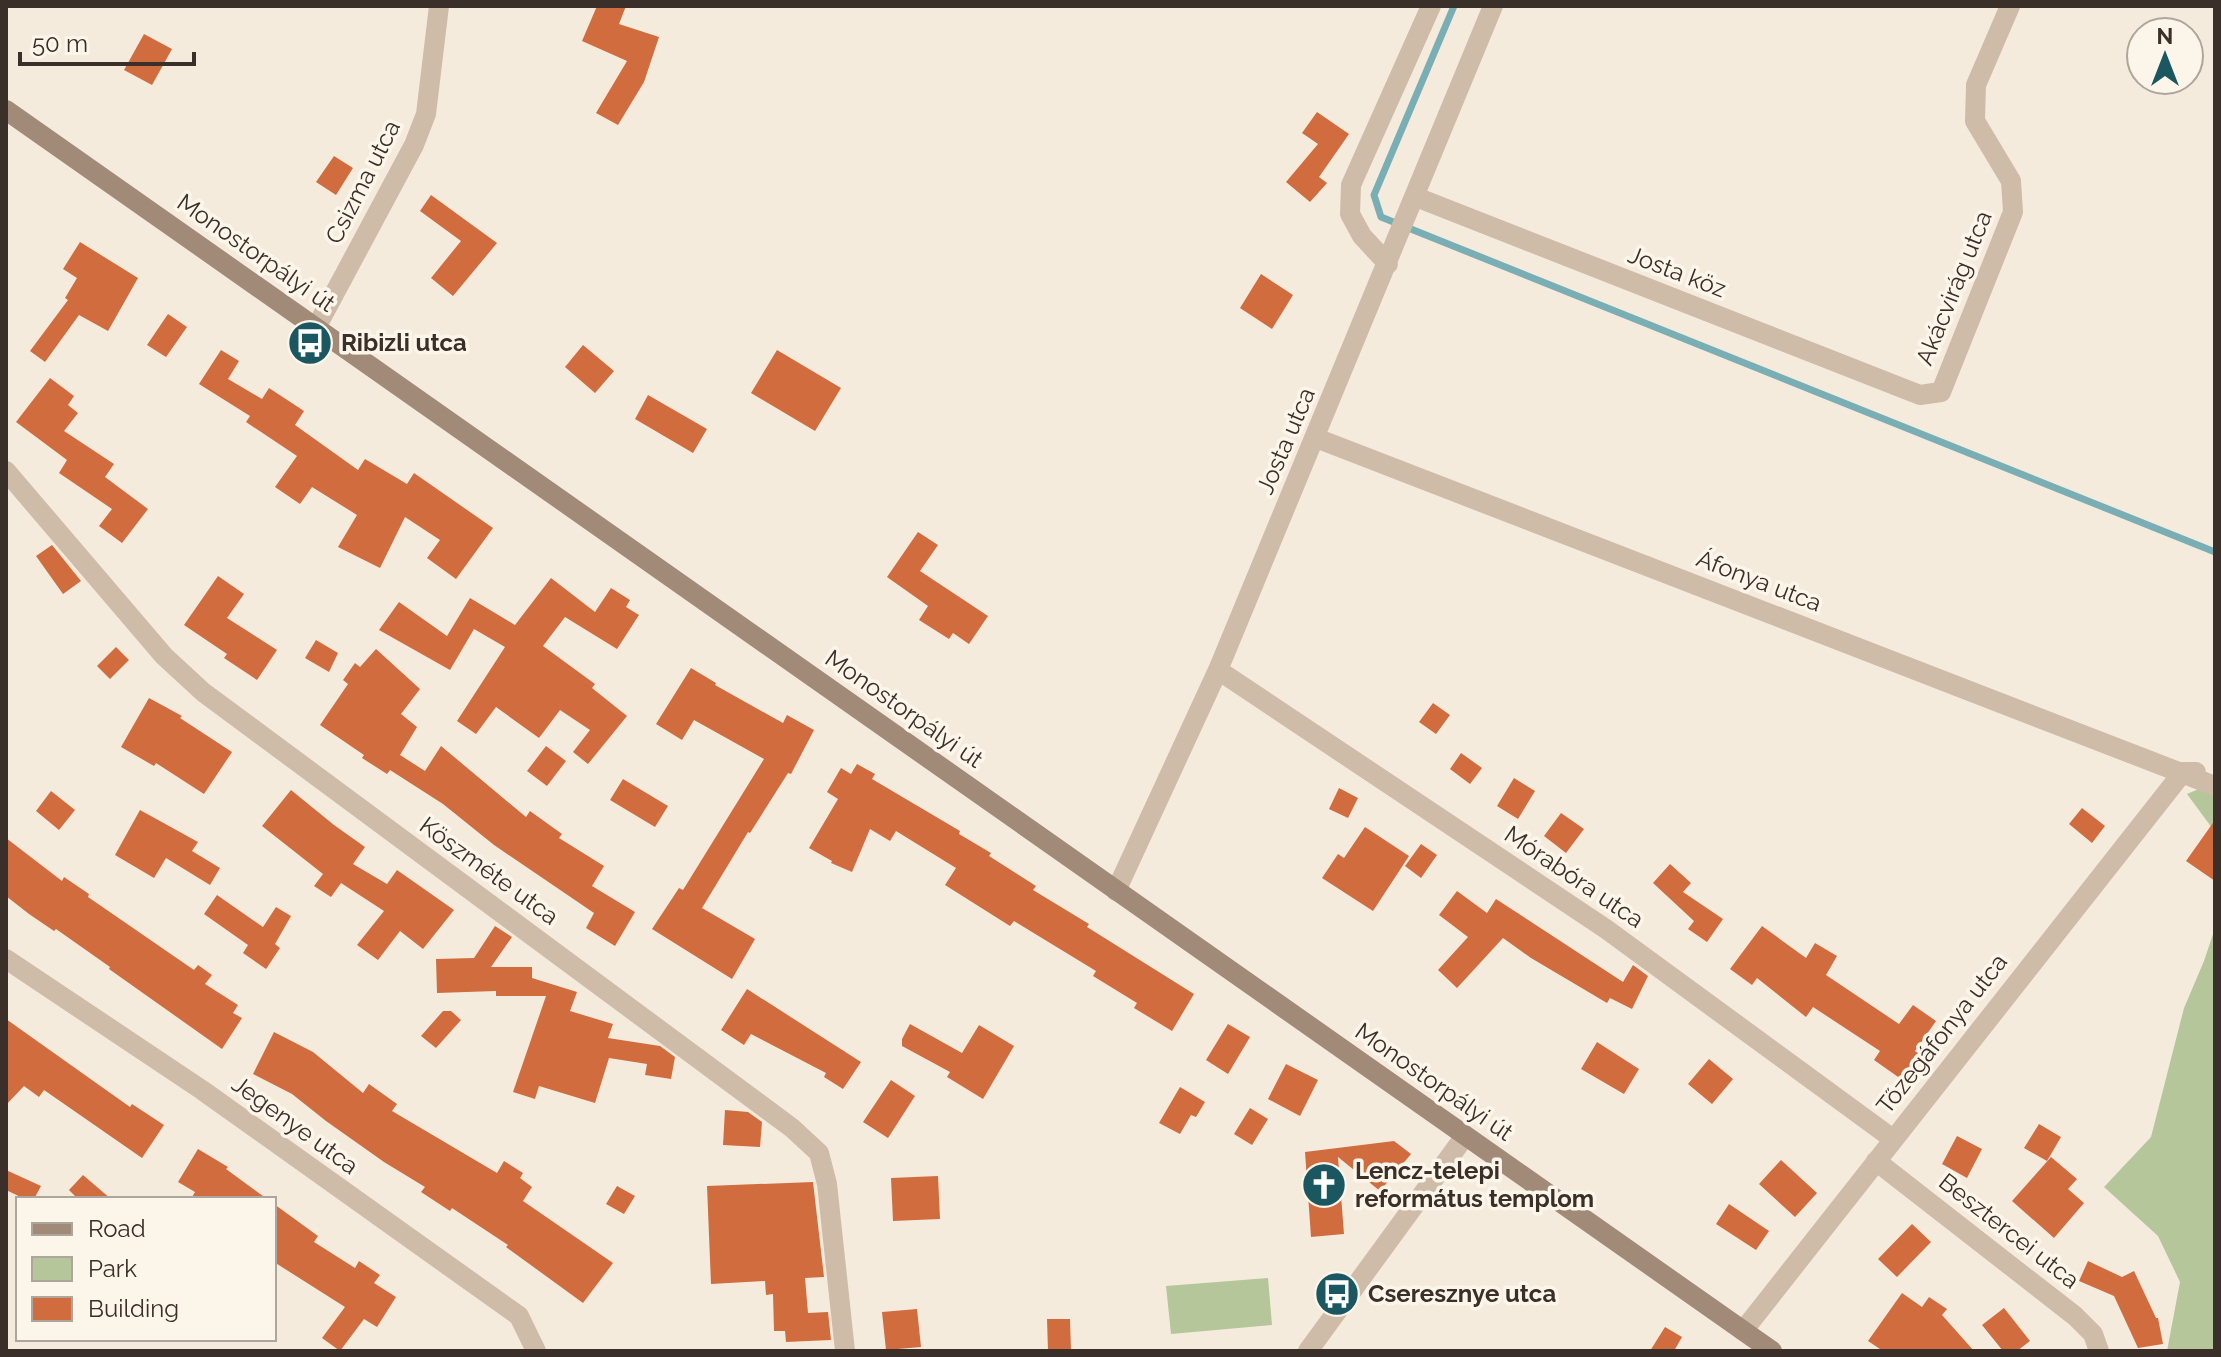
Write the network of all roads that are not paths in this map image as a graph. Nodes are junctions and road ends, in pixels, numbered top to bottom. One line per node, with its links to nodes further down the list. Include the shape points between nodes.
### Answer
1 (439, 6): 8 (street, Csizma utca, via 422,125)
2 (1431, 6): 7 (street, via 1351,185 1350,214)
3 (1493, 6): 6 (street, Josta utca)
4 (2010, 6): 9 (street, Akácvirág utca, via 1976,85 1975,121 2011,181 2013,212 1941,392)
5 (6, 110): 8 (street, Monostorpályi út)
6 (1412, 206): 7 (street, Josta utca); 9 (street, Josta köz)
7 (1388, 264): 10 (street, Josta utca)
8 (317, 326): 16 (street, Monostorpályi út)
9 (1920, 395)
10 (1316, 438): 12 (street, Josta utca); 13 (street, Áfonya utca)
11 (6, 471): 23 (street, Köszméte utca, via 164,656 203,692 819,1153)
12 (1218, 670): 16 (street, Josta utca); 19 (street, Mórabóra utca, via 1606,929)
13 (2183, 772): 14 (street, Áfonya utca); 15 (street, Áfonya utca); 19 (street, Tőzegáfonya utca)
14 (2215, 772)
15 (2215, 786)
16 (1116, 891): 18 (street, Monostorpályi út)
17 (6, 959): 22 (street, Jegenye utca, via 202,1090 519,1316)
18 (1465, 1136): 21 (street, Monostorpályi út); 24 (street)
19 (1893, 1139): 20 (street, Tőzegáfonya utca)
20 (1876, 1161): 21 (street, Tőzegáfonya utca); 26 (street, Besztercei utca, via 2075,1316 2093,1334)
21 (1743, 1331): 25 (street, Monostorpályi út)
22 (536, 1351)
23 (845, 1351)
24 (1308, 1351)
25 (1772, 1351)
26 (2099, 1351)

